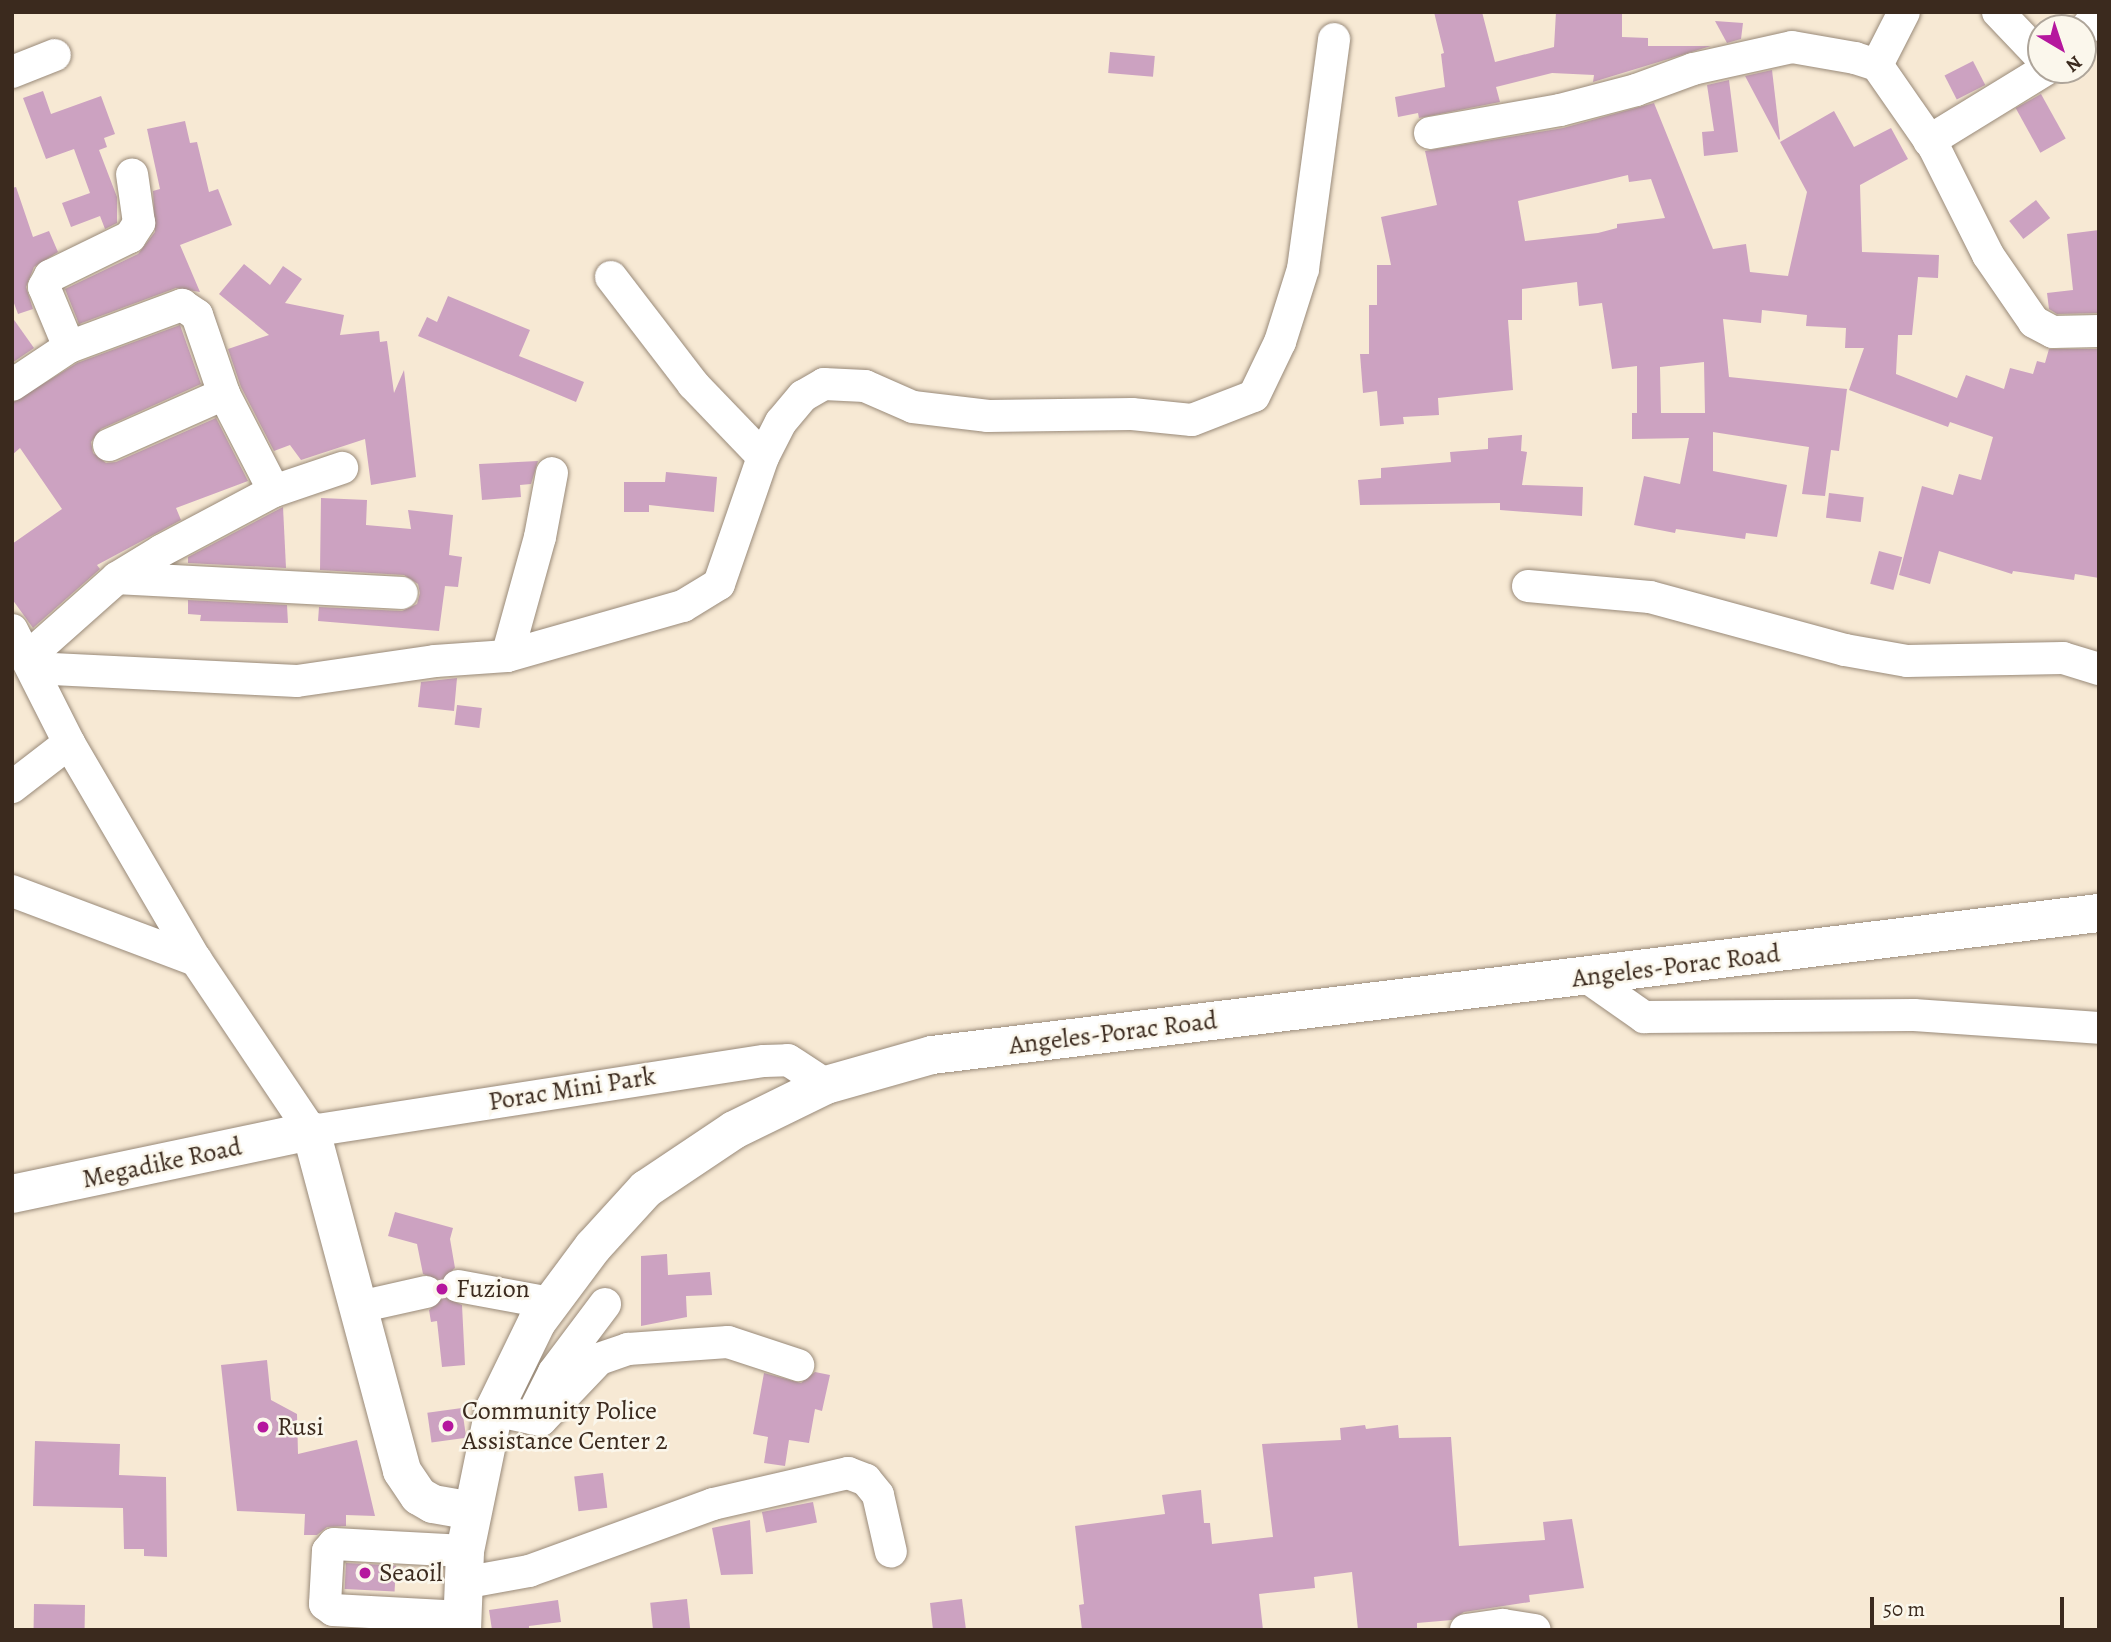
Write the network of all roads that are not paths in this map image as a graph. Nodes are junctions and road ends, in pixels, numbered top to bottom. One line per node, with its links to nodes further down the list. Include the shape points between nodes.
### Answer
1 (1904, 12): 6 (street)
2 (1998, 12): 4 (street)
3 (1334, 39): 18 (street, via 1303,268 1280,342 1254,396 1192,420 1132,414 988,416 913,407 865,386 824,384 803,396 781,422)
4 (2027, 42)
5 (55, 55): 7 (street)
6 (1877, 65): 9 (street, via 1791,47 1693,69 1559,110); 10 (street)
7 (12, 72)
8 (2027, 81): 10 (street)
9 (1430, 133)
10 (1929, 141): 13 (street, via 1988,255 2034,322 2053,332)
11 (132, 174): 14 (street, via 139,223 130,237 50,276 44,286)
12 (611, 277): 18 (street, via 684,375)
13 (2099, 331)
14 (69, 346): 15 (street); 16 (street, via 182,305 197,315)
15 (12, 385)
16 (224, 394): 17 (street); 21 (street)
17 (109, 445)
18 (763, 457): 26 (street, via 719,584 683,606)
19 (342, 468): 21 (street)
20 (552, 474): 26 (street)
21 (274, 491): 22 (street)
22 (117, 578): 24 (street); 25 (street)
23 (1528, 586): 27 (street, via 1650,597 1845,650 1907,661 2063,658)
24 (402, 593)
25 (20, 645): 26 (street, via 297,681 435,661); 28 (street)
26 (507, 656)
27 (2099, 669)
28 (69, 743): 29 (street); 32 (street)
29 (12, 787)
30 (12, 891): 32 (street)
31 (2099, 913): 33 (main road, Angeles-Porac Road)
32 (196, 960): 36 (street)
33 (1587, 977): 34 (street, via 1644,1017 1914,1016); 35 (main road, Angeles-Porac Road, via 932,1055)
34 (2099, 1028)
35 (826, 1085): 36 (street, Porac Mini Park, via 788,1060 764,1061); 40 (main road, Angeles-Porac Road, via 734,1130 646,1189 593,1247)
36 (311, 1131): 37 (main road, Megadike Road); 42 (main road)
37 (12, 1194)
38 (458, 1286): 40 (street)
39 (426, 1292): 42 (street)
40 (551, 1303): 44 (main road, Angeles-Porac Road)
41 (605, 1304): 44 (street, via 554,1372)
42 (359, 1307): 45 (main road, via 402,1471 419,1496 433,1504)
43 (798, 1365): 44 (street, via 728,1342 628,1349 599,1359 548,1416)
44 (512, 1414): 45 (main road, Angeles-Porac Road)
45 (471, 1511): 47 (main road, Angeles-Porac Road)
46 (891, 1552): 47 (street, via 878,1495 866,1480 848,1473 713,1504)
47 (463, 1595)
48 (1466, 1630): 49 (street, via 1503,1625)
49 (1535, 1630)

